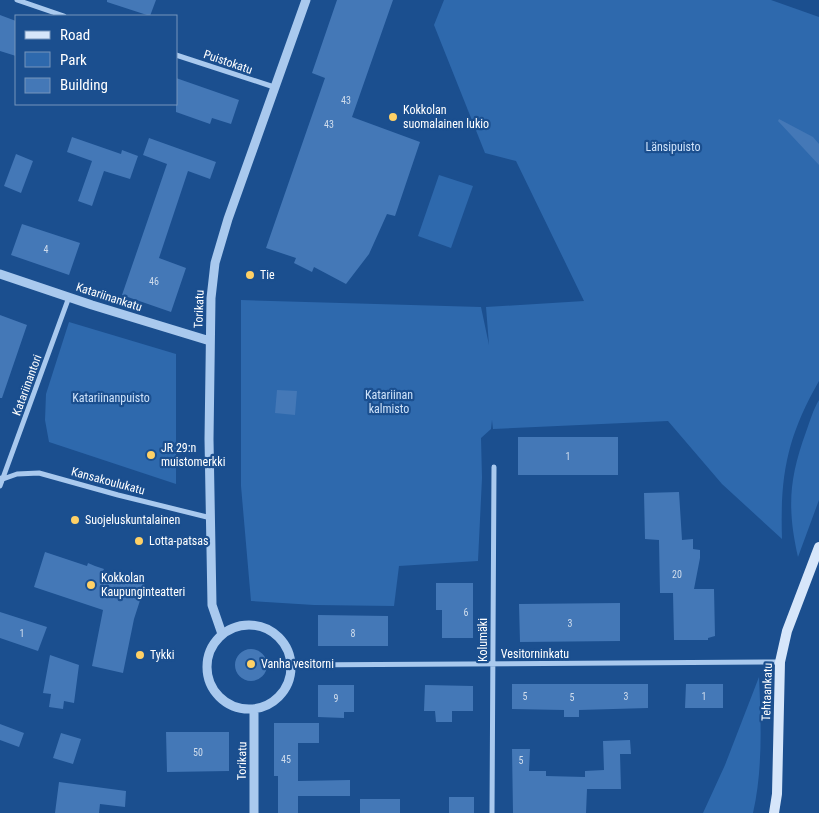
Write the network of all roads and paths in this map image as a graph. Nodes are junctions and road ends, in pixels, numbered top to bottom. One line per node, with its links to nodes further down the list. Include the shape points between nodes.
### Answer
1 (16, 0): 3 (street)
2 (306, 0): 5 (street, Torikatu)
3 (61, 15)
4 (178, 55): 5 (street, Puistokatu)
5 (274, 87): 8 (street, Torikatu, via 215,263)
6 (0, 274): 7 (street, Katariinankatu)
7 (69, 297): 8 (street, Katariinankatu); 10 (street, Katariinantori)
8 (210, 341): 12 (street, Torikatu)
9 (494, 467): 16 (street, Kolumäki)
10 (1, 478): 11 (street, Katariinantori); 12 (street, Kansakoulukatu, via 39,473)
11 (0, 486)
12 (211, 518): 14 (street, Torikatu, via 212,605)
13 (819, 548): 15 (main road, Tehtaankatu, via 787,632)
14 (222, 634): 17 (street, via 247,624 272,631 289,652); 18 (street, via 208,656 206,670 210,683 228,704)
15 (780, 662): 16 (street, Vesitorninkatu); 21 (main road, Tehtaankatu)
16 (493, 664): 17 (street, Vesitorninkatu); 20 (street, Kolumäki)
17 (291, 665): 18 (street, via 290,678 277,699)
18 (254, 709): 19 (street, Torikatu)
19 (254, 813)
20 (492, 813)
21 (774, 813)

